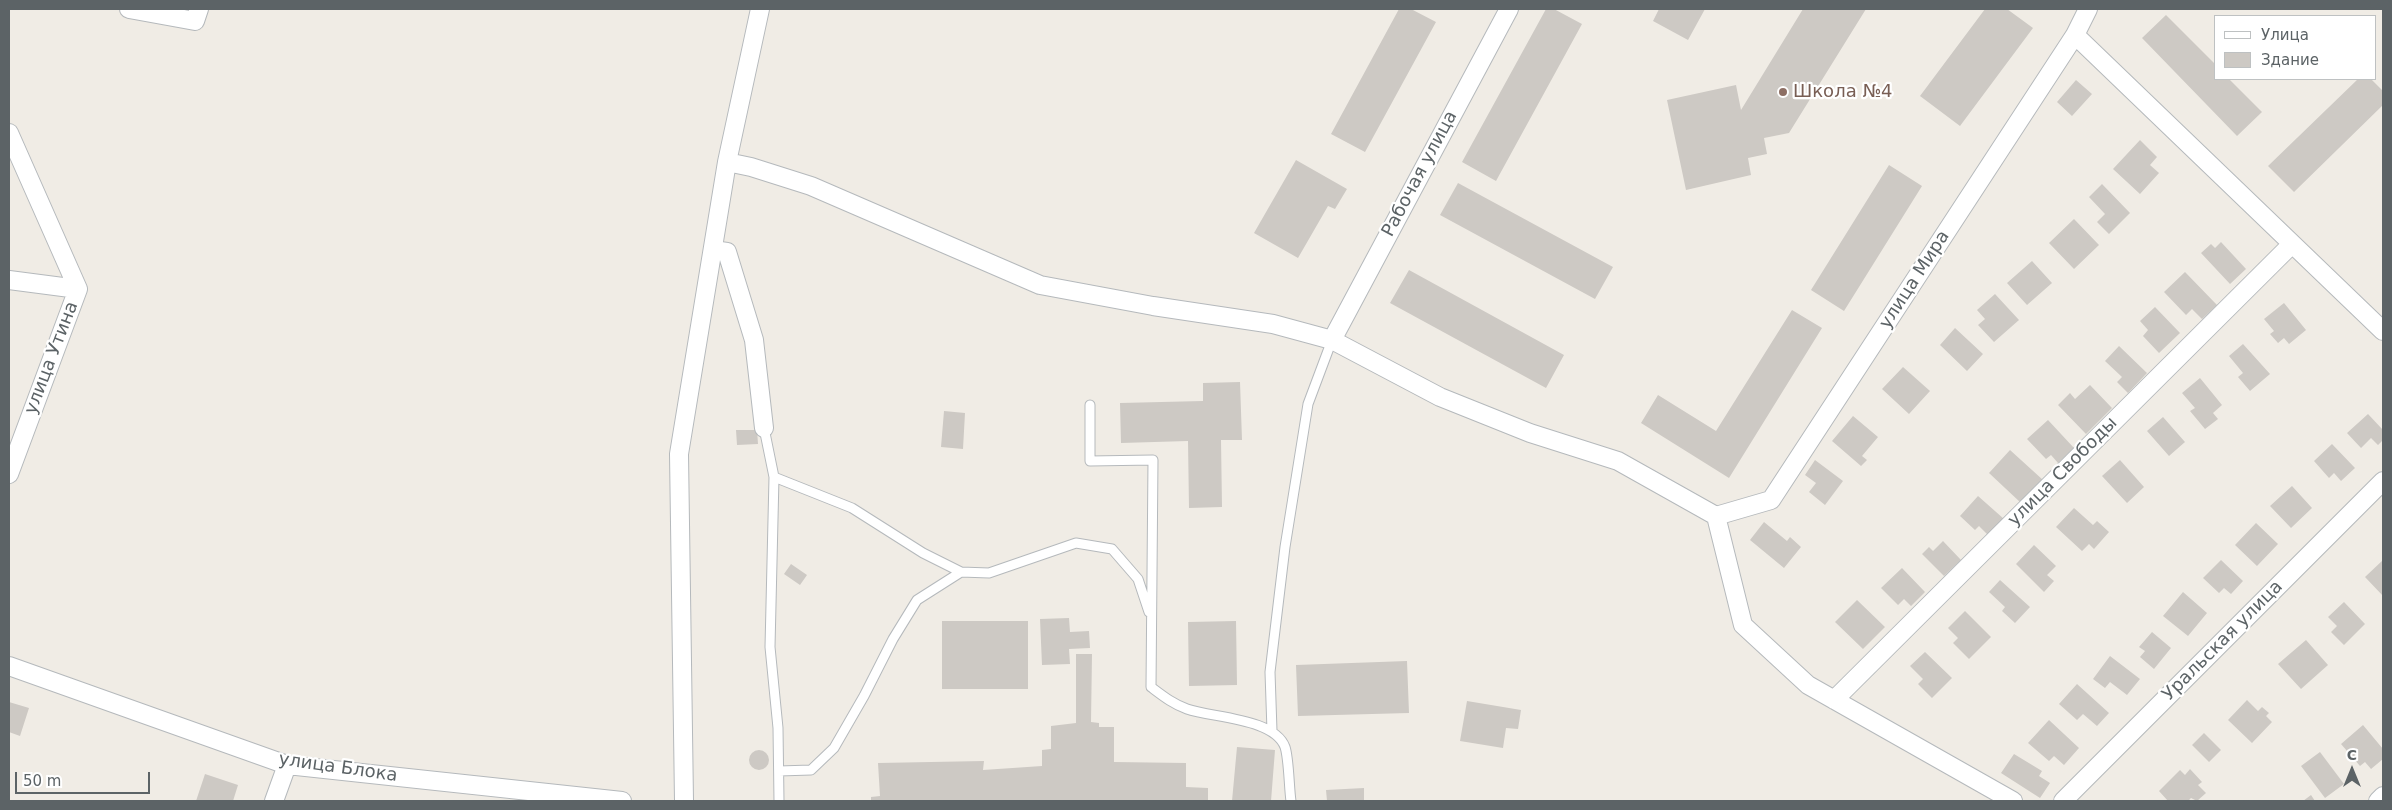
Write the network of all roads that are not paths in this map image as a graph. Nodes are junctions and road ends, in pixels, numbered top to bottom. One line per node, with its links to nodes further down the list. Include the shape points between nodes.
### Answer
1 (129, 9): 5 (street)
2 (760, 9): 8 (street)
3 (1509, 9): 14 (street, Рабочая улица)
4 (2088, 9): 6 (street, улица Мира)
5 (197, 15)
6 (2075, 34): 9 (street); 20 (street, улица Мира, via 1771,500)
7 (9, 133): 12 (street, улица Утина)
8 (727, 162): 10 (street); 14 (street, via 811,186 1040,285 1273,324)
9 (2291, 245): 13 (street); 24 (street, улица Свободы)
10 (713, 250): 16 (street, via 727,252 754,340); 31 (street, via 679,454)
11 (9, 280): 12 (street)
12 (78, 289): 17 (street, улица Утина)
13 (2383, 331)
14 (1332, 340): 20 (street, via 1440,397 1530,434 1618,461); 25 (lane, via 1308,404 1285,547 1270,672)
15 (1090, 405): 22 (lane, via 1090,460 1154,460)
16 (764, 428): 18 (lane)
17 (9, 474)
18 (774, 476): 21 (lane, via 852,508 923,553); 27 (lane, via 770,647)
19 (2383, 481): 35 (street, Уральская улица)
20 (1716, 516): 24 (street, via 1744,625 1808,685)
21 (961, 572): 22 (lane, via 989,574 1076,543 1112,549 1138,580); 27 (lane, via 917,600 834,748 811,770)
22 (1152, 620): 25 (lane, via 1151,687 1169,701 1189,710)
23 (9, 666): 26 (street, улица Блока)
24 (1834, 700): 34 (street)
25 (1272, 731): 33 (lane, via 1285,747)
26 (286, 765): 29 (street); 30 (street, улица Блока)
27 (779, 771): 32 (lane)
28 (2383, 796): 36 (street)
29 (274, 801)
30 (622, 801)
31 (684, 801)
32 (779, 801)
33 (1291, 801)
34 (2013, 801)
35 (2063, 801)
36 (2378, 801)

